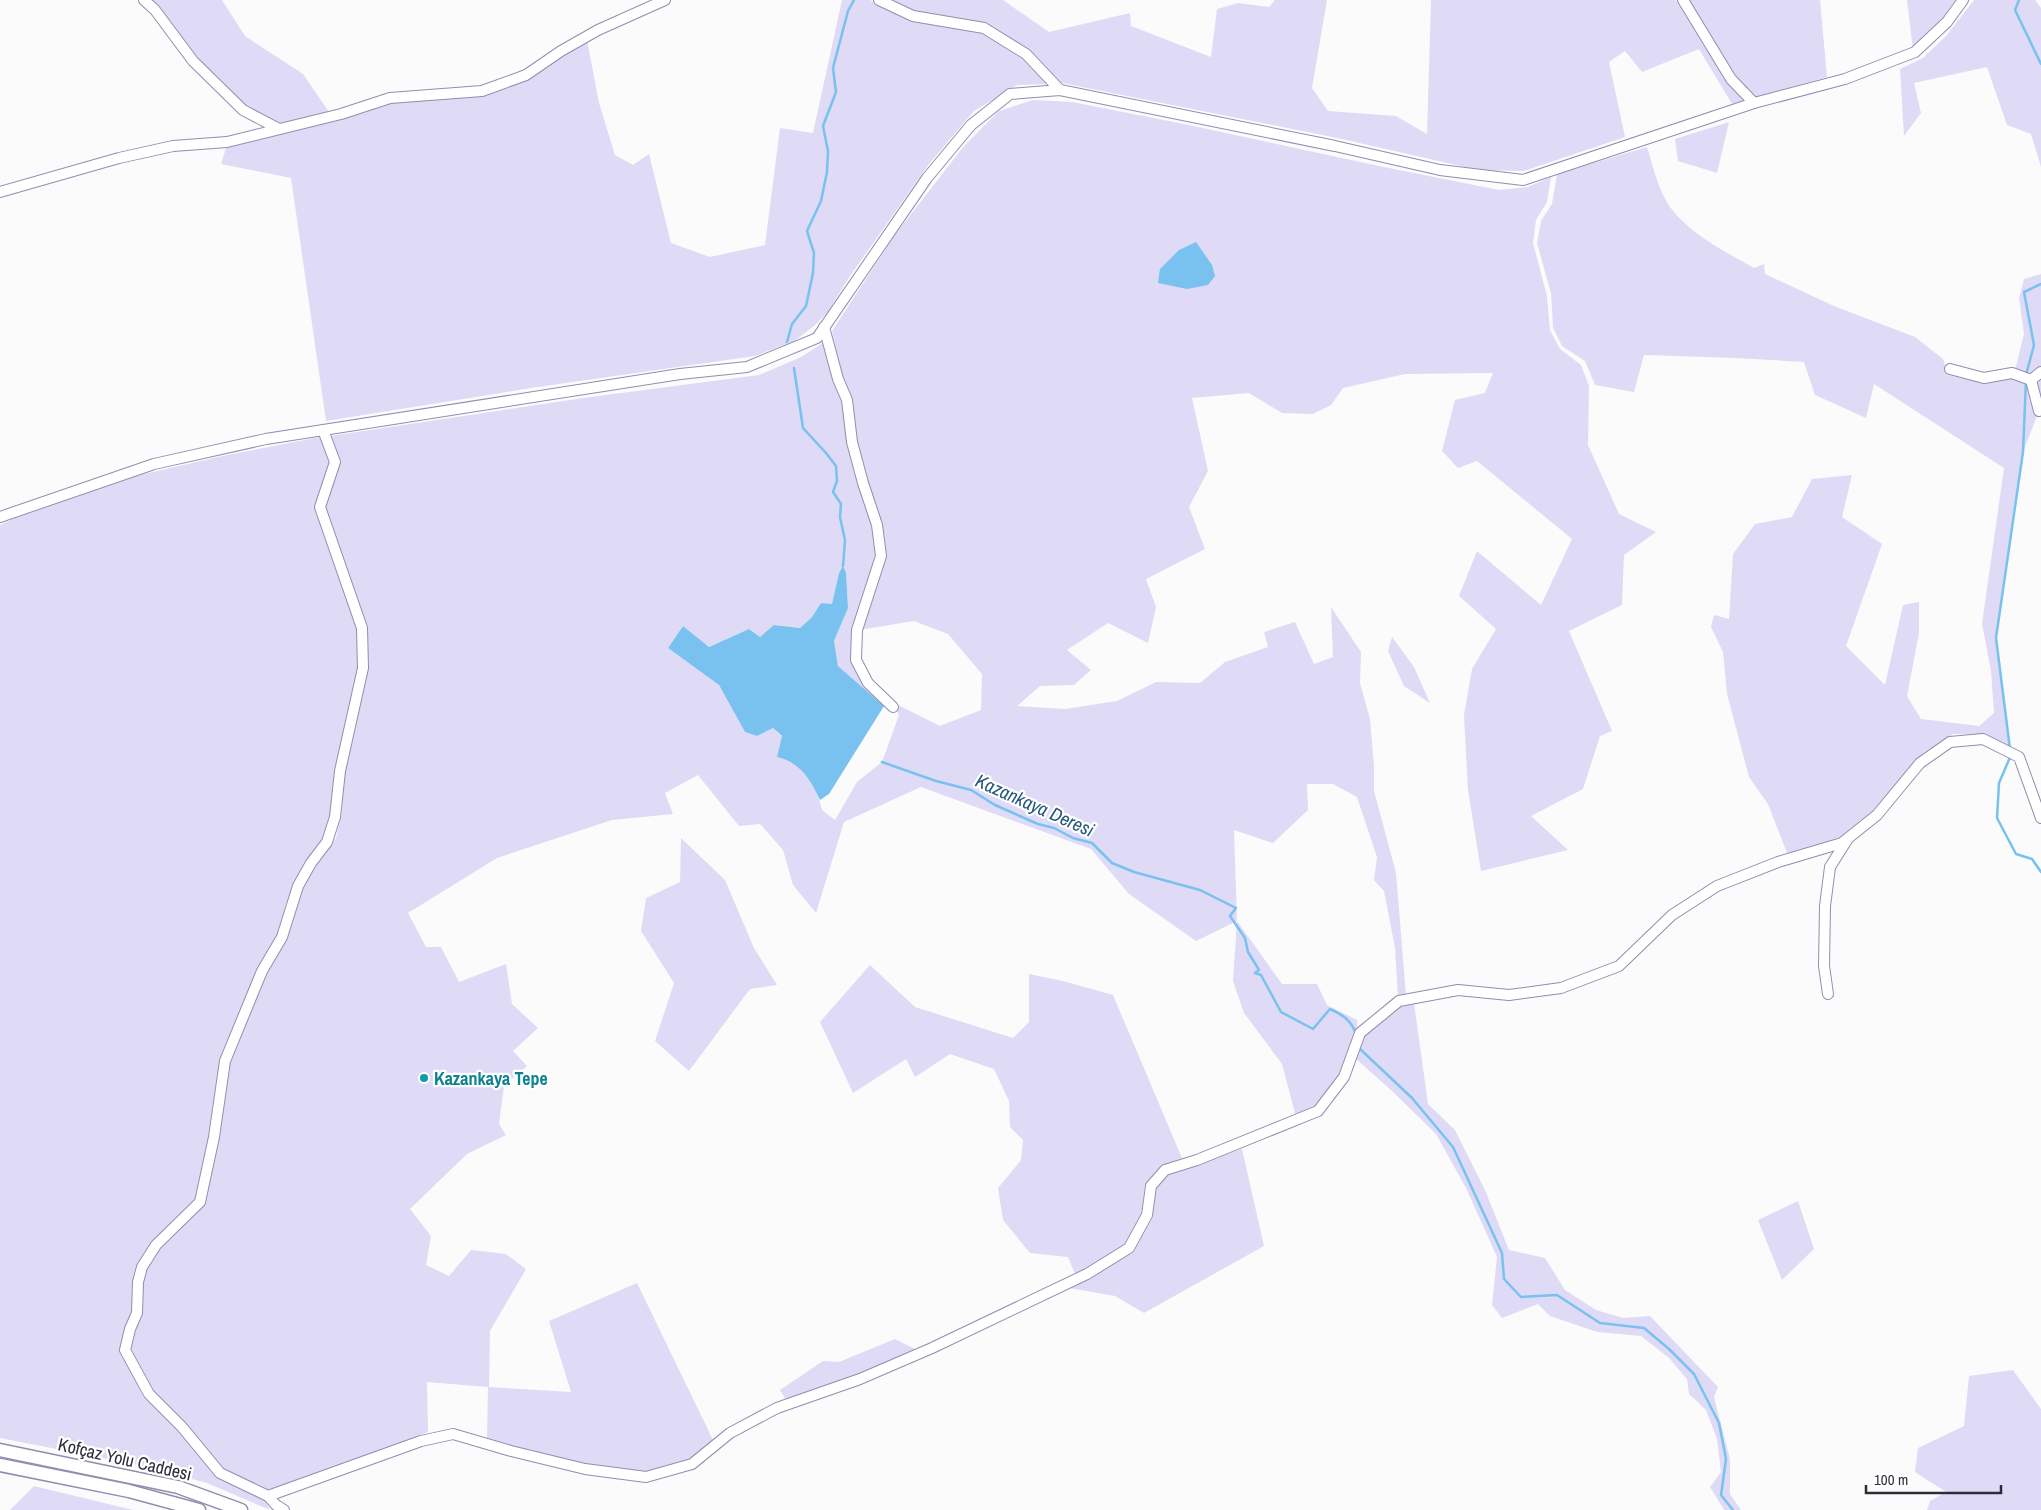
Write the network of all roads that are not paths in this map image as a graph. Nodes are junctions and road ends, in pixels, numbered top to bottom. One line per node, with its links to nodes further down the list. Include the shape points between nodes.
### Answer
1 (144, 0): 8 (street, via 193,61 243,110)
2 (665, 0): 8 (street, via 598,30 526,75 482,91 390,98)
3 (879, 0): 6 (street, via 913,16 984,28 1026,54)
4 (1683, 0): 7 (street, via 1731,79)
5 (1963, 0): 7 (street, via 1948,22 1915,52 1845,79)
6 (1060, 90): 7 (street, via 1440,170 1523,180); 10 (street, via 1010,94 971,125 927,178)
7 (1754, 103)
8 (279, 129): 9 (street, via 227,142 173,146 119,158)
9 (0, 192)
10 (824, 327): 15 (street, via 817,338 747,367 680,374); 17 (street, via 846,400 852,442 863,483 878,525 881,556 857,630 856,660 868,683)
11 (1950, 369): 13 (street, via 1984,378 2012,373)
12 (2041, 372): 13 (street)
13 (2031, 380): 14 (street)
14 (2040, 411)
15 (323, 430): 16 (street, via 154,464); 23 (street, via 335,462 320,507 362,628 363,668 340,771 335,817 327,842 298,886 282,938 262,972 225,1061 200,1202 156,1245 142,1267 137,1313 125,1350 148,1394 182,1427 220,1474)
16 (0, 517)
17 (893, 707)
18 (2041, 818): 19 (street, via 2019,757 1983,739 1950,742 1920,763 1877,815)
19 (1849, 837): 20 (street, via 1830,867 1825,906 1824,966); 23 (street, via 1842,843 1778,862 1717,886 1672,916 1619,966 1562,988 1509,995 1458,990 1400,1001 1360,1033 1344,1077 1318,1111 1198,1160 1165,1170 1151,1186 1147,1215 1129,1248 1087,1274 932,1348 860,1379 777,1408 730,1433 692,1464 646,1477 585,1469 453,1434 420,1441)
20 (1828, 994)
21 (0, 1450): 25 (main road, Kofçaz Yolu Caddesi, via 170,1486)
22 (0, 1465): 24 (main road, Kofçaz Yolu Caddesi, via 129,1491)
23 (268, 1496): 26 (street)
24 (199, 1510)
25 (241, 1510)
26 (284, 1510)

